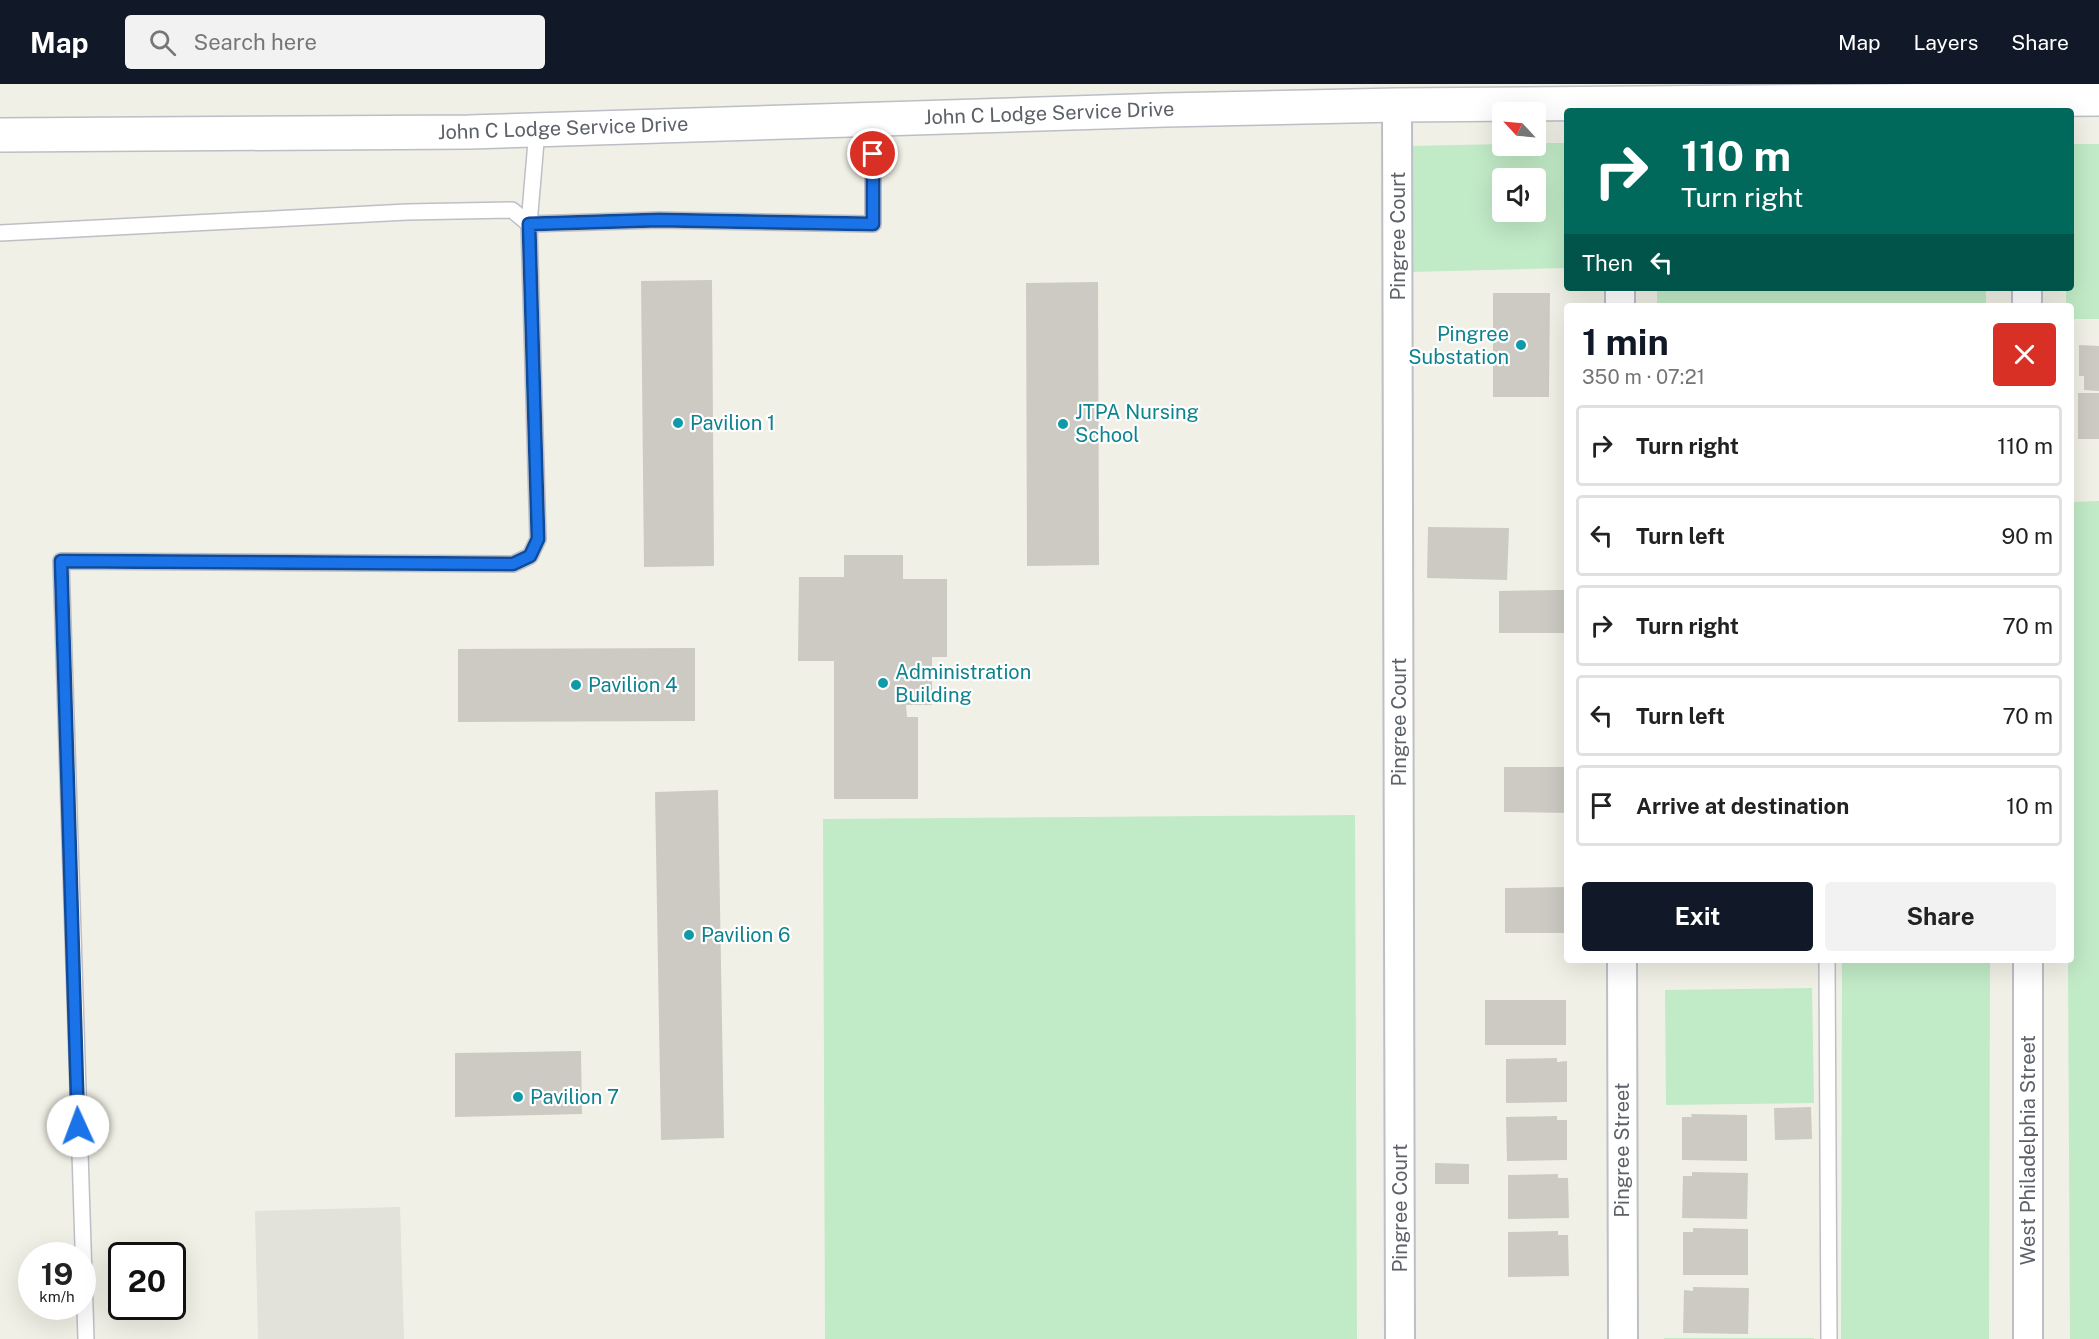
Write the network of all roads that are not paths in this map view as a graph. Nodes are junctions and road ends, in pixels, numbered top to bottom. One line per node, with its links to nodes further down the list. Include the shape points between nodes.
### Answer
1 (2099, 99): 3 (main road, John C Lodge Service Drive)
2 (1397, 105): 4 (main road, John C Lodge Service Drive); 5 (main road, John C Lodge Service Drive); 14 (street, Pingree Court)
3 (2026, 105): 4 (main road, John C Lodge Service Drive)
4 (1619, 107)
5 (877, 119): 6 (main road, John C Lodge Service Drive); 8 (lane, via 873,224 659,220)
6 (537, 130): 7 (main road, John C Lodge Service Drive); 8 (lane)
7 (0, 135)
8 (529, 224): 9 (lane, via 512,210); 13 (lane, via 538,539 530,556 513,564 61,561)
9 (0, 233)
10 (1622, 963): 15 (street, Pingree Street)
11 (1827, 963): 16 (lane)
12 (2028, 963): 17 (street, West Philadelphia Street)
13 (86, 1339)
14 (1400, 1339)
15 (1623, 1339)
16 (1829, 1339)
17 (2028, 1339)

